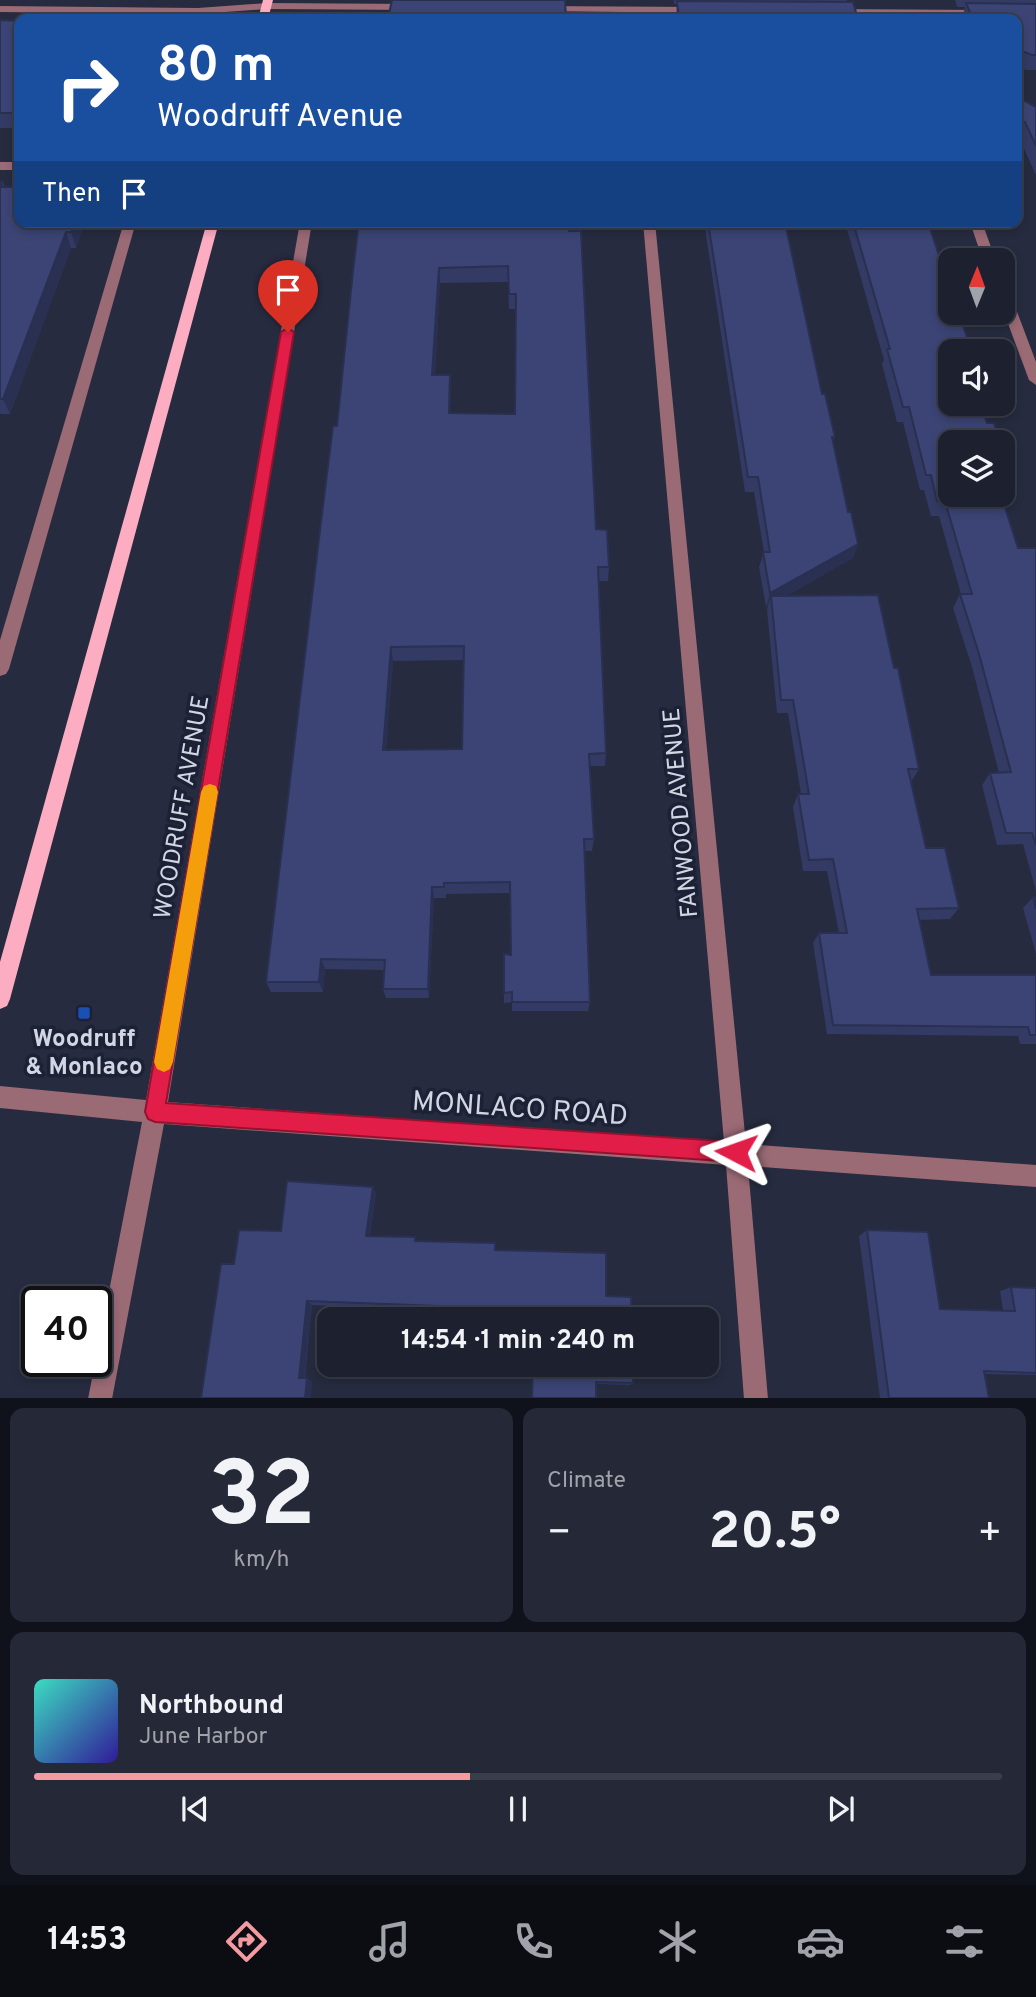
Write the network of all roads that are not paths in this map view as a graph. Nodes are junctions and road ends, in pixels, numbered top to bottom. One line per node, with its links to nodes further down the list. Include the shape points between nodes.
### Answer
1 (234, 0): 3 (street)
2 (906, 0): 12 (street)
3 (268, 3): 4 (street, via 198,11); 6 (street)
4 (25, 5): 9 (street)
5 (623, 5): 8 (street); 10 (street)
6 (342, 6): 7 (street); 14 (street)
7 (422, 7)
8 (530, 8)
9 (0, 9)
10 (706, 10)
11 (815, 11): 12 (street)
12 (910, 12): 13 (street)
13 (994, 13)
14 (341, 14)
15 (128, 228): 23 (street)
16 (211, 228): 24 (main road)
17 (305, 228): 26 (street, WOODRUFF AVENUE)
18 (650, 228): 27 (street, FANWOOD AVENUE)
19 (978, 228): 20 (street)
20 (985, 248)
21 (1015, 325): 22 (street)
22 (1036, 380)
23 (0, 669)
24 (0, 999)
25 (0, 1097): 26 (street, MONLACO ROAD)
26 (155, 1112): 27 (street, MONLACO ROAD); 29 (street, WOODRUFF AVENUE)
27 (736, 1152): 28 (street, MONLACO ROAD); 30 (street, FANWOOD AVENUE)
28 (1036, 1176)
29 (100, 1398)
30 (756, 1398)

